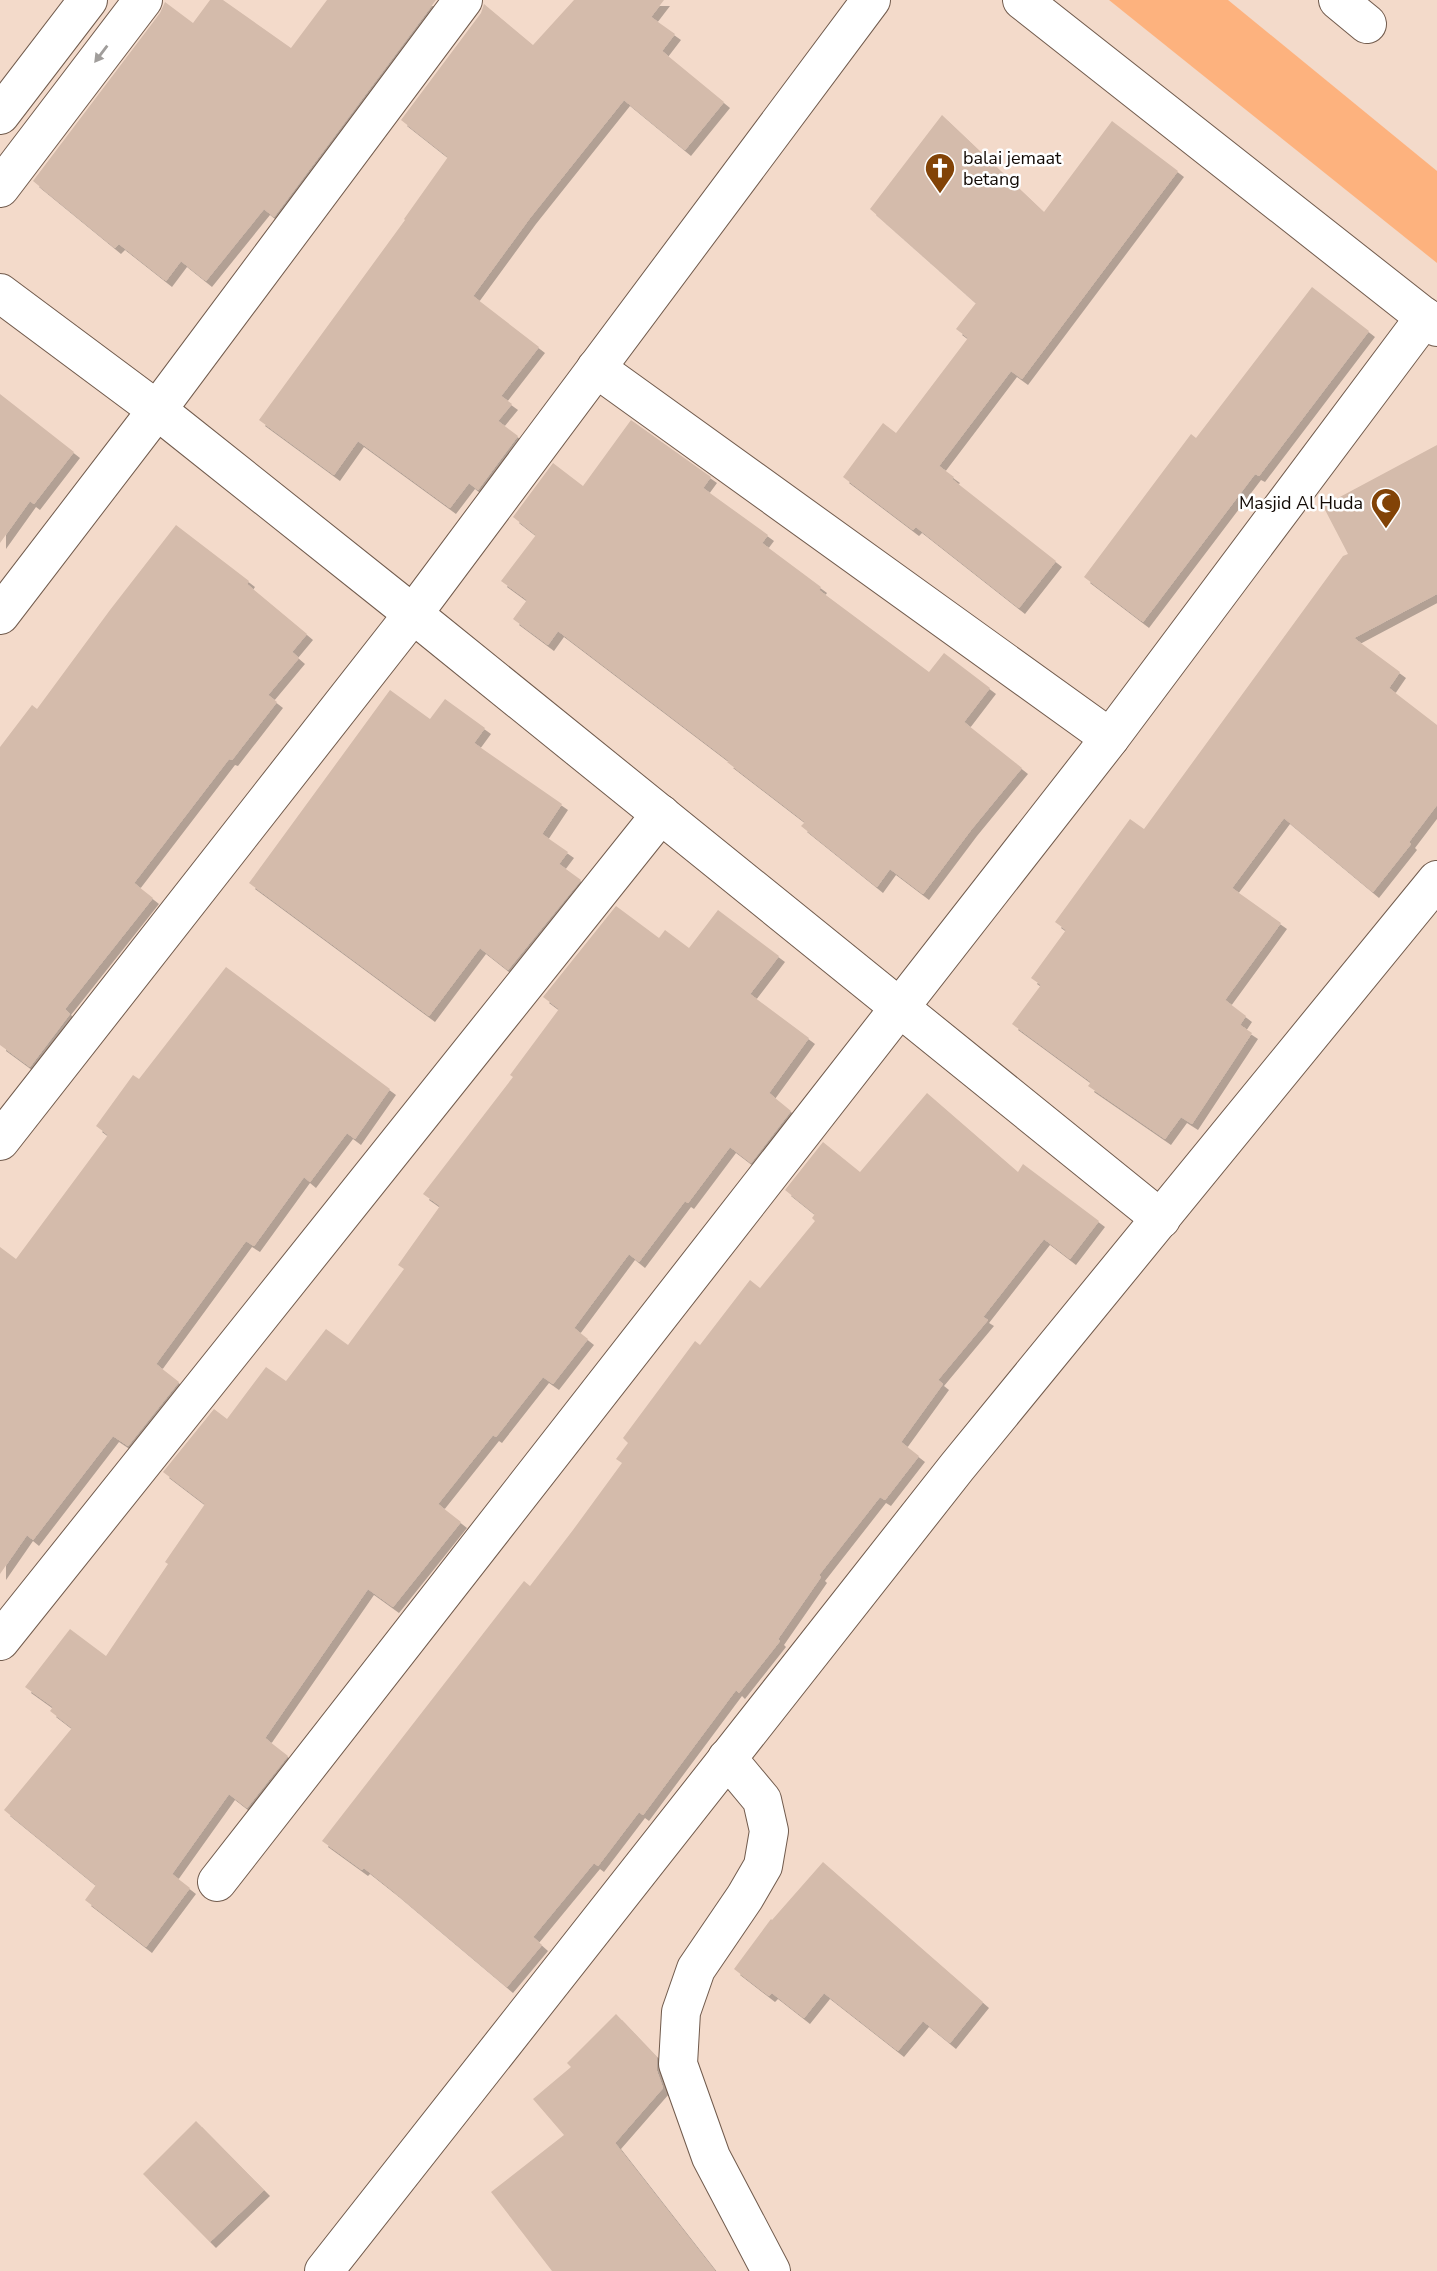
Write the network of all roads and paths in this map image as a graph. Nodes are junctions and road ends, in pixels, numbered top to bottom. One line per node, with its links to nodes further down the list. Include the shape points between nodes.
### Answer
1 (88, 0): 8 (street)
2 (143, 0): 9 (street, one-way to 9)
3 (463, 0): 13 (street)
4 (871, 0): 12 (street)
5 (1022, 0): 11 (street)
6 (1338, 0): 7 (street)
7 (1367, 24)
8 (0, 115)
9 (0, 188)
10 (0, 293): 13 (street)
11 (1431, 322): 16 (street)
12 (596, 368): 14 (street); 16 (street)
13 (158, 410): 14 (street); 15 (street)
14 (413, 614): 17 (street); 20 (street)
15 (0, 615)
16 (1110, 738): 19 (street)
17 (661, 814): 19 (street); 22 (street)
18 (1437, 880): 21 (street)
19 (901, 1008): 21 (street); 24 (street)
20 (0, 1141)
21 (1161, 1219): 23 (street)
22 (0, 1642)
23 (727, 1758): 25 (street); 26 (street, via 762,1800 769,1831 763,1866 696,1969 681,2012 678,2064 711,2157)
24 (217, 1882)
25 (324, 2271)
26 (771, 2271)

